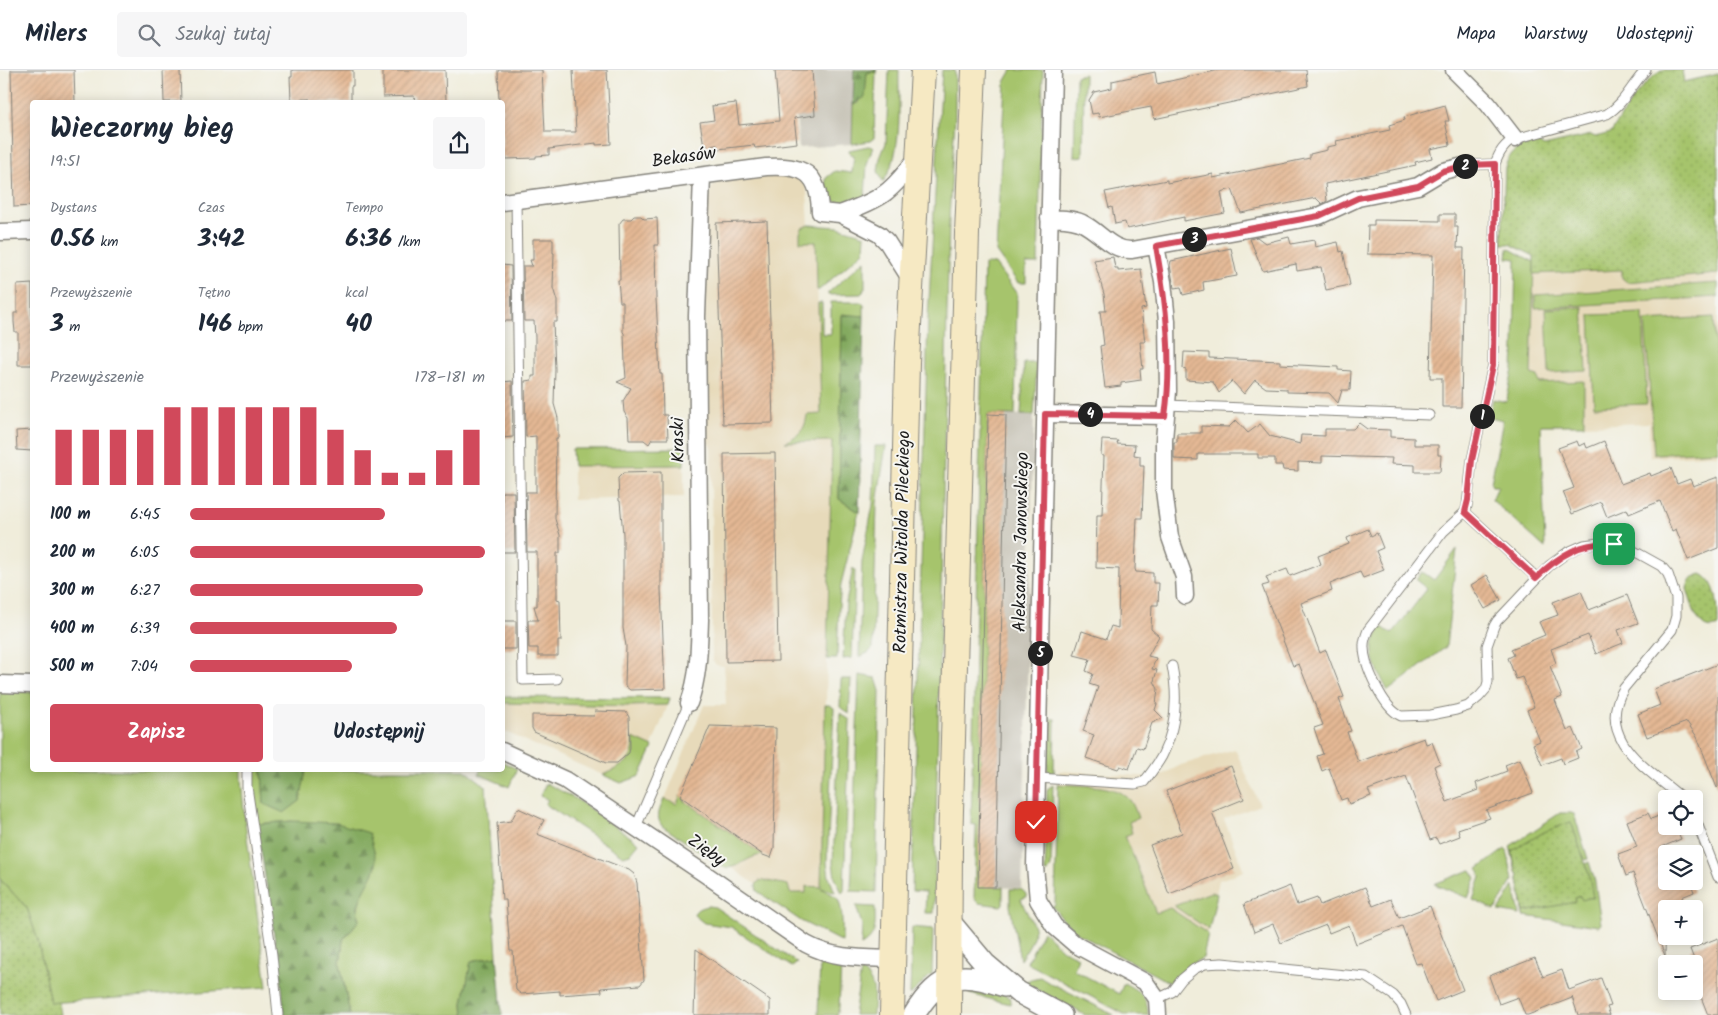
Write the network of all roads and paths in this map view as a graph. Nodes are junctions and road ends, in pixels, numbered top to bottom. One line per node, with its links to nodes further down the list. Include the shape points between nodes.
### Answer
1 (923, 70): 7 (main road, Rotmistrza Witolda Pileckiego)
2 (974, 70): 36 (main road)
3 (1053, 70): 13 (street, Aleksandra Janowskiego)
4 (1454, 70): 6 (street, via 1488,104)
5 (1646, 70): 6 (lane, via 1618,106 1607,114)
6 (1515, 140): 8 (lane, via 1504,147)
7 (918, 156): 12 (street, via 888,192 871,203); 17 (main road, Rotmistrza Witolda Pileckiego)
8 (1495, 164): 9 (lane); 21 (lane, via 1493,365 1472,460)
9 (1468, 165): 16 (street, via 1443,171 1418,186 1358,198 1319,216)
10 (702, 176): 11 (street, Bekasów); 12 (street, Bekasów, via 766,167 804,171 814,181 820,212); 28 (street, Kraski, via 697,316 700,620 698,666)
11 (509, 201): 25 (lane, via 523,680)
12 (840, 214): 17 (street, Bekasów, via 879,234)
13 (1049, 218): 16 (street, via 1085,224 1123,251); 19 (street, Aleksandra Janowskiego)
14 (30, 231): 15 (street)
15 (0, 232)
16 (1156, 246): 18 (street, via 1166,308 1168,391)
17 (911, 280): 37 (main road, Rotmistrza Witolda Pileckiego)
18 (1165, 410): 19 (street); 20 (lane); 23 (street, via 1164,490 1170,537 1184,577)
19 (1045, 414): 31 (street, Aleksandra Janowskiego)
20 (1429, 415)
21 (1465, 512): 22 (lane); 22 (lane, via 1443,532 1365,637 1367,662 1391,710 1401,716 1431,715 1468,706 1479,697 1488,682 1487,646 1494,626)
22 (1536, 578): 32 (lane, via 1568,552 1600,542 1626,546 1649,558 1668,574 1677,606 1672,630 1624,688 1615,706 1614,719 1621,741 1631,754)
23 (1185, 596)
24 (1172, 666): 31 (lane, via 1175,707 1172,731 1162,756 1144,782)
25 (557, 679)
26 (0, 684): 27 (street)
27 (30, 685)
28 (689, 703): 33 (lane)
29 (505, 751): 33 (street, Zięby, via 565,780)
30 (247, 772): 41 (lane)
31 (1037, 778): 40 (street, Aleksandra Janowskiego, via 1035,866 1038,900 1042,908 1054,926 1076,945 1145,982)
32 (1672, 790)
33 (636, 827): 37 (street, Zięby, via 817,950 845,958)
34 (1702, 835): 35 (lane)
35 (1718, 877)
36 (949, 921): 38 (main road); 39 (street, via 984,964)
37 (892, 959): 42 (main road, Rotmistrza Witolda Pileckiego)
38 (949, 980): 39 (street, via 974,977); 43 (street, via 936,987); 44 (main road)
39 (1018, 992): 45 (street)
40 (1158, 1007): 46 (lane, via 1194,969 1205,964 1222,963 1366,977 1393,995)
41 (278, 1015)
42 (892, 1015)
43 (914, 1015)
44 (949, 1015)
45 (1061, 1015)
46 (1406, 1015)

